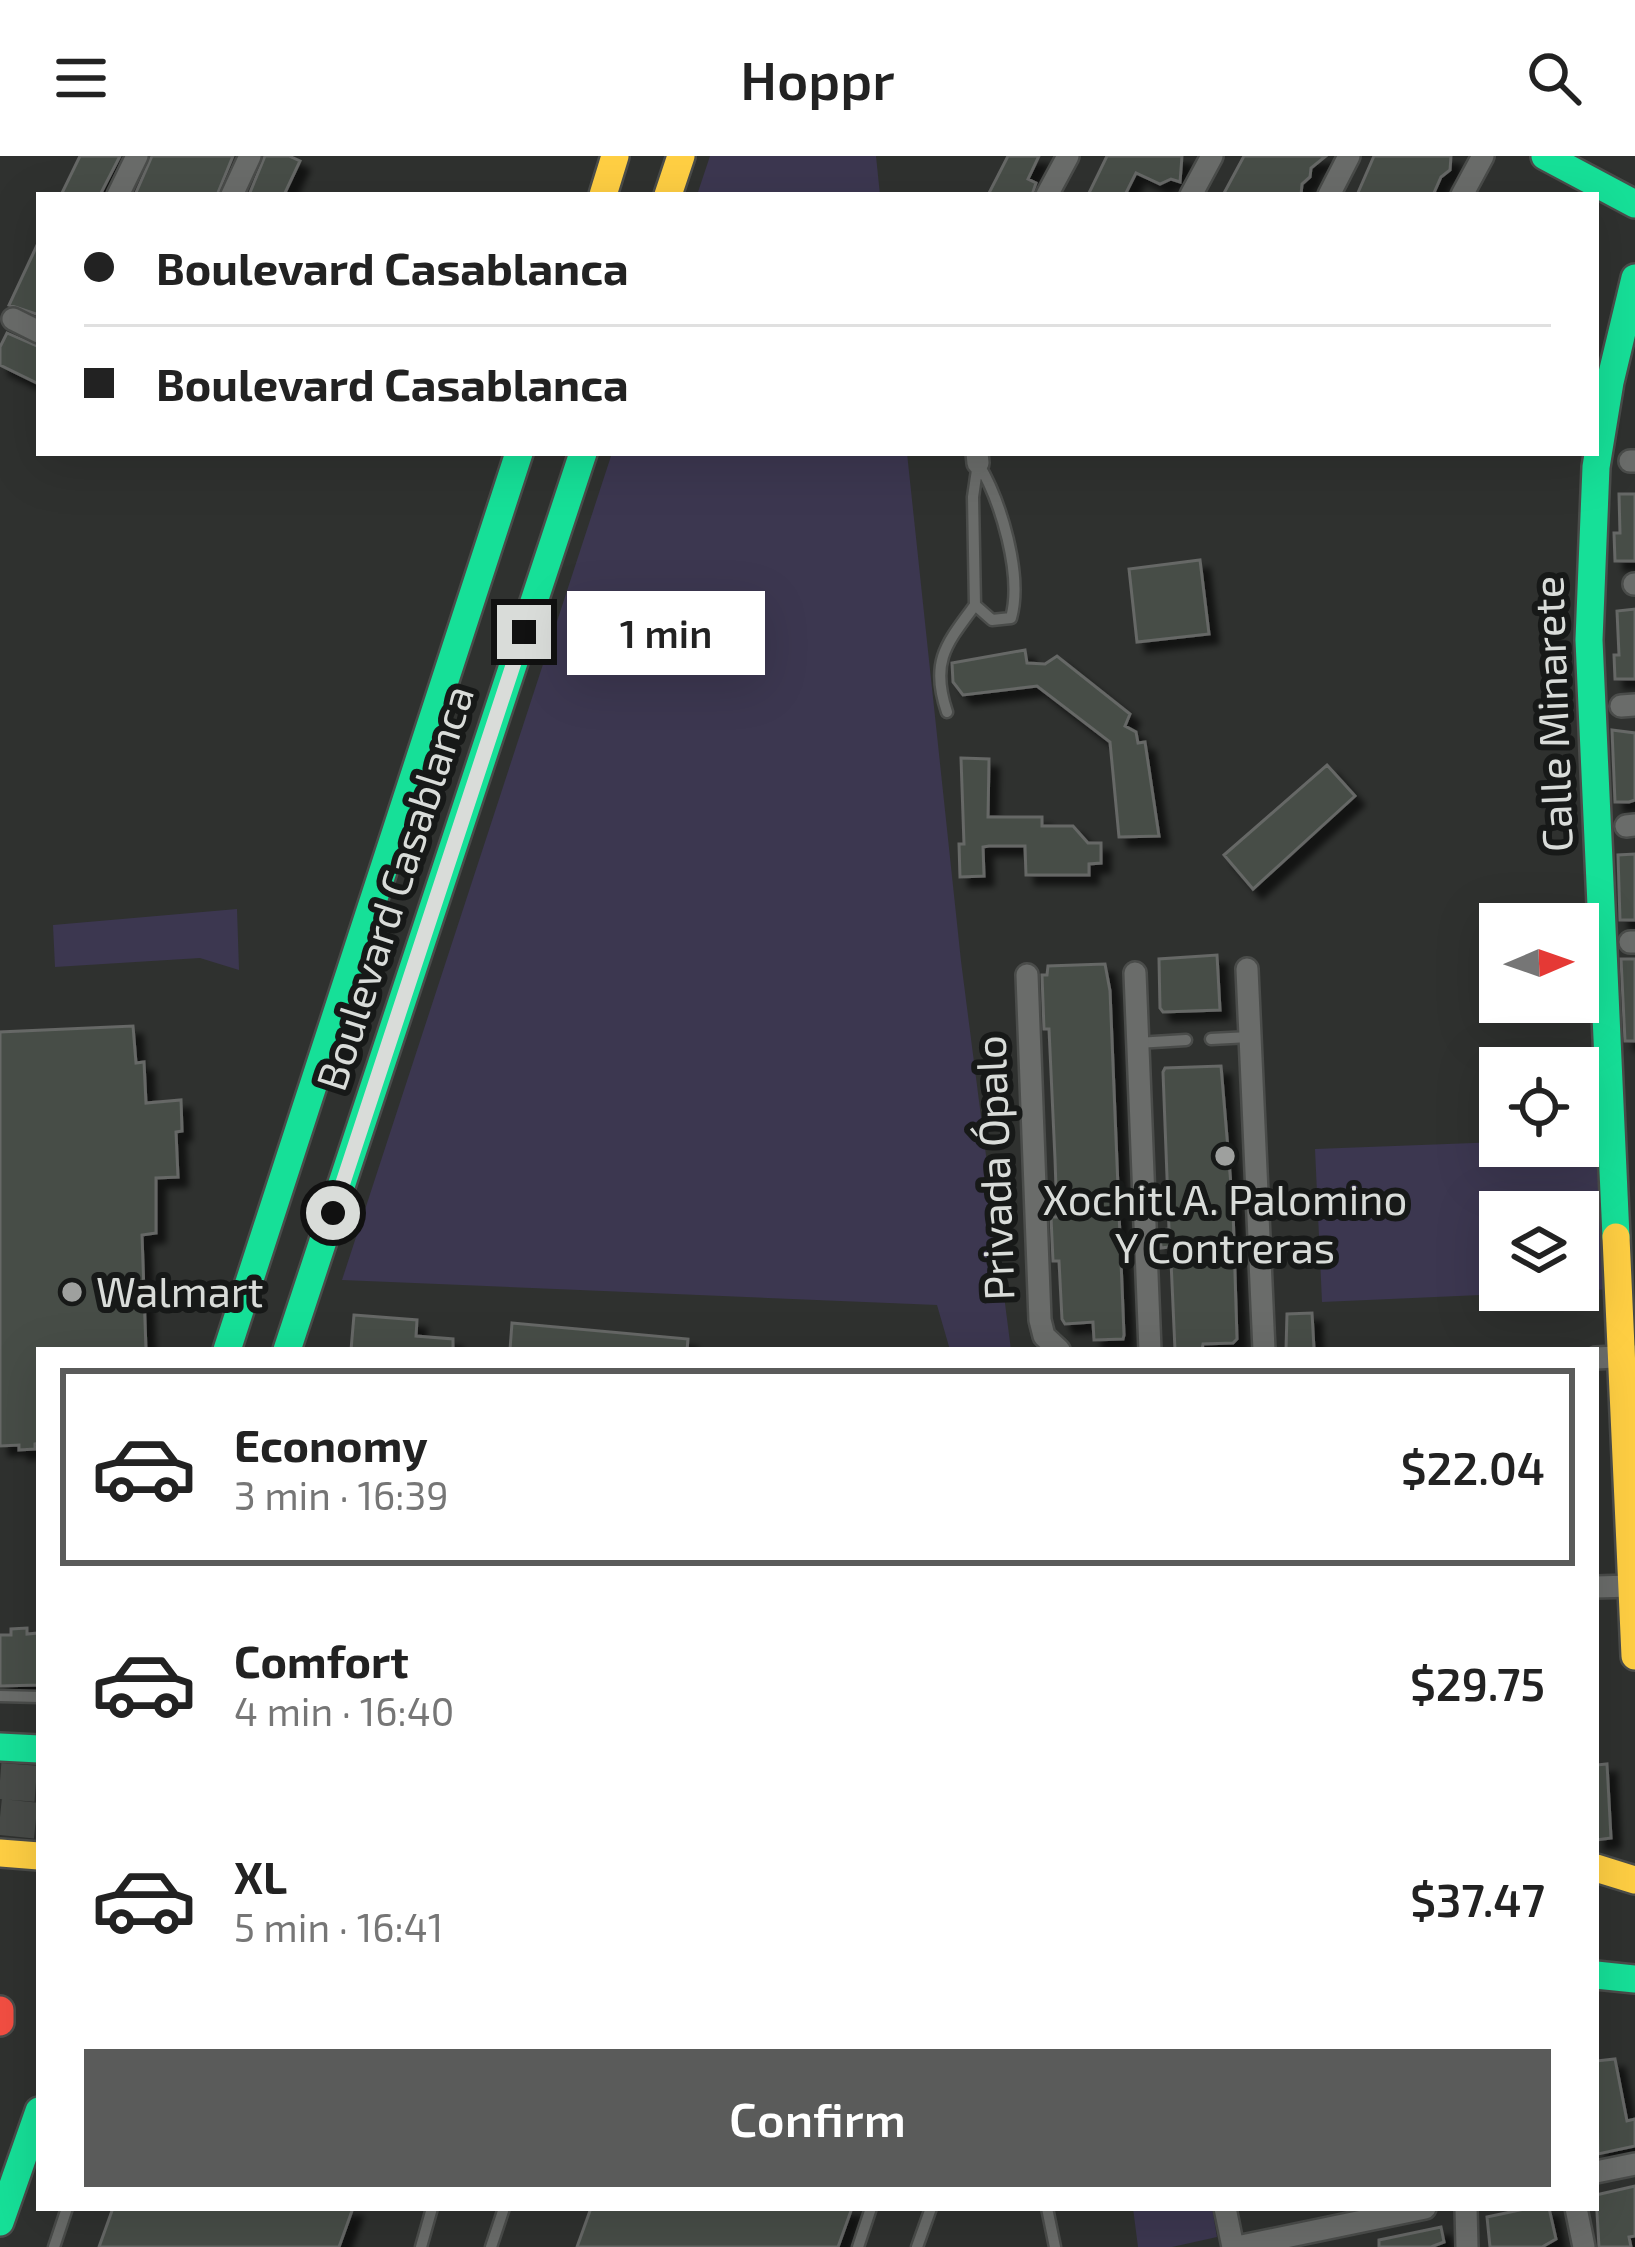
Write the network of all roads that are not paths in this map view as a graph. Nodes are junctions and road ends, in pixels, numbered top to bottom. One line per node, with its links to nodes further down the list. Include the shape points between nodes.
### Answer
1 (137, 156): 10 (street)
2 (250, 156): 11 (street)
3 (616, 156): 12 (main road)
4 (681, 156): 13 (main road)
5 (1068, 156): 14 (street)
6 (1211, 156): 15 (street)
7 (1349, 156): 16 (street)
8 (1483, 156): 17 (street)
9 (1545, 156): 18 (main road)
10 (119, 192)
11 (233, 192)
12 (604, 192)
13 (669, 192)
14 (1049, 192)
15 (1193, 192)
16 (1331, 192)
17 (1464, 192)
18 (1599, 192): 19 (main road)
19 (1635, 204)
20 (1635, 278): 23 (main road, Calle Minarete)
21 (14, 319): 22 (street)
22 (36, 330)
23 (1599, 450)
24 (518, 456): 37 (main road, Boulevard Casablanca)
25 (582, 456): 38 (main road, Boulevard Casablanca)
26 (1598, 456): 42 (main road, Calle Minarete, via 1589,640)
27 (978, 458): 28 (lane); 28 (lane, via 994,490 1018,595 1011,618 992,620)
28 (975, 605): 29 (lane, via 943,647 938,686)
29 (947, 712)
30 (1247, 969): 33 (street)
31 (1135, 973): 36 (street)
32 (1027, 975): 39 (street, Privada Ópalo, via 1040,1321)
33 (1250, 1037): 34 (lane); 41 (street)
34 (1211, 1039)
35 (1186, 1040): 36 (lane)
36 (1138, 1043): 40 (street)
37 (228, 1347)
38 (288, 1347)
39 (1056, 1347)
40 (1150, 1347)
41 (1264, 1347)
42 (1617, 1357): 43 (main road, Calle Minarete)
43 (1630, 1474): 44 (main road, Calle Minarete)
44 (1631, 1586): 45 (street); 46 (main road, Calle Minarete)
45 (1599, 1587)
46 (1635, 1656)
47 (0, 1696): 48 (lane)
48 (36, 1697)
49 (0, 1853): 50 (main road)
50 (36, 1856)
51 (1599, 1869): 52 (main road)
52 (1635, 1880)
53 (1599, 1889): 54 (main road)
54 (1635, 1892)
55 (1599, 1975): 56 (main road)
56 (1635, 1979)
57 (1599, 1998): 58 (main road)
58 (1635, 2001)
59 (0, 2010): 60 (main road)
60 (0, 2022)
61 (36, 2120): 75 (main road)
62 (1635, 2164): 63 (street)
63 (1599, 2171)
64 (66, 2211): 77 (lane)
65 (431, 2211): 78 (lane)
66 (503, 2211): 79 (lane)
67 (870, 2211): 80 (lane)
68 (930, 2211): 81 (lane)
69 (1048, 2211): 82 (lane)
70 (1226, 2211): 83 (street)
71 (1397, 2211): 74 (street)
72 (1466, 2211): 84 (street)
73 (1577, 2211): 85 (street)
74 (1360, 2215): 76 (street)
75 (0, 2222)
76 (1328, 2238): 83 (street)
77 (54, 2247)
78 (421, 2247)
79 (491, 2247)
80 (858, 2247)
81 (917, 2247)
82 (1055, 2247)
83 (1235, 2247)
84 (1467, 2247)
85 (1584, 2247)

